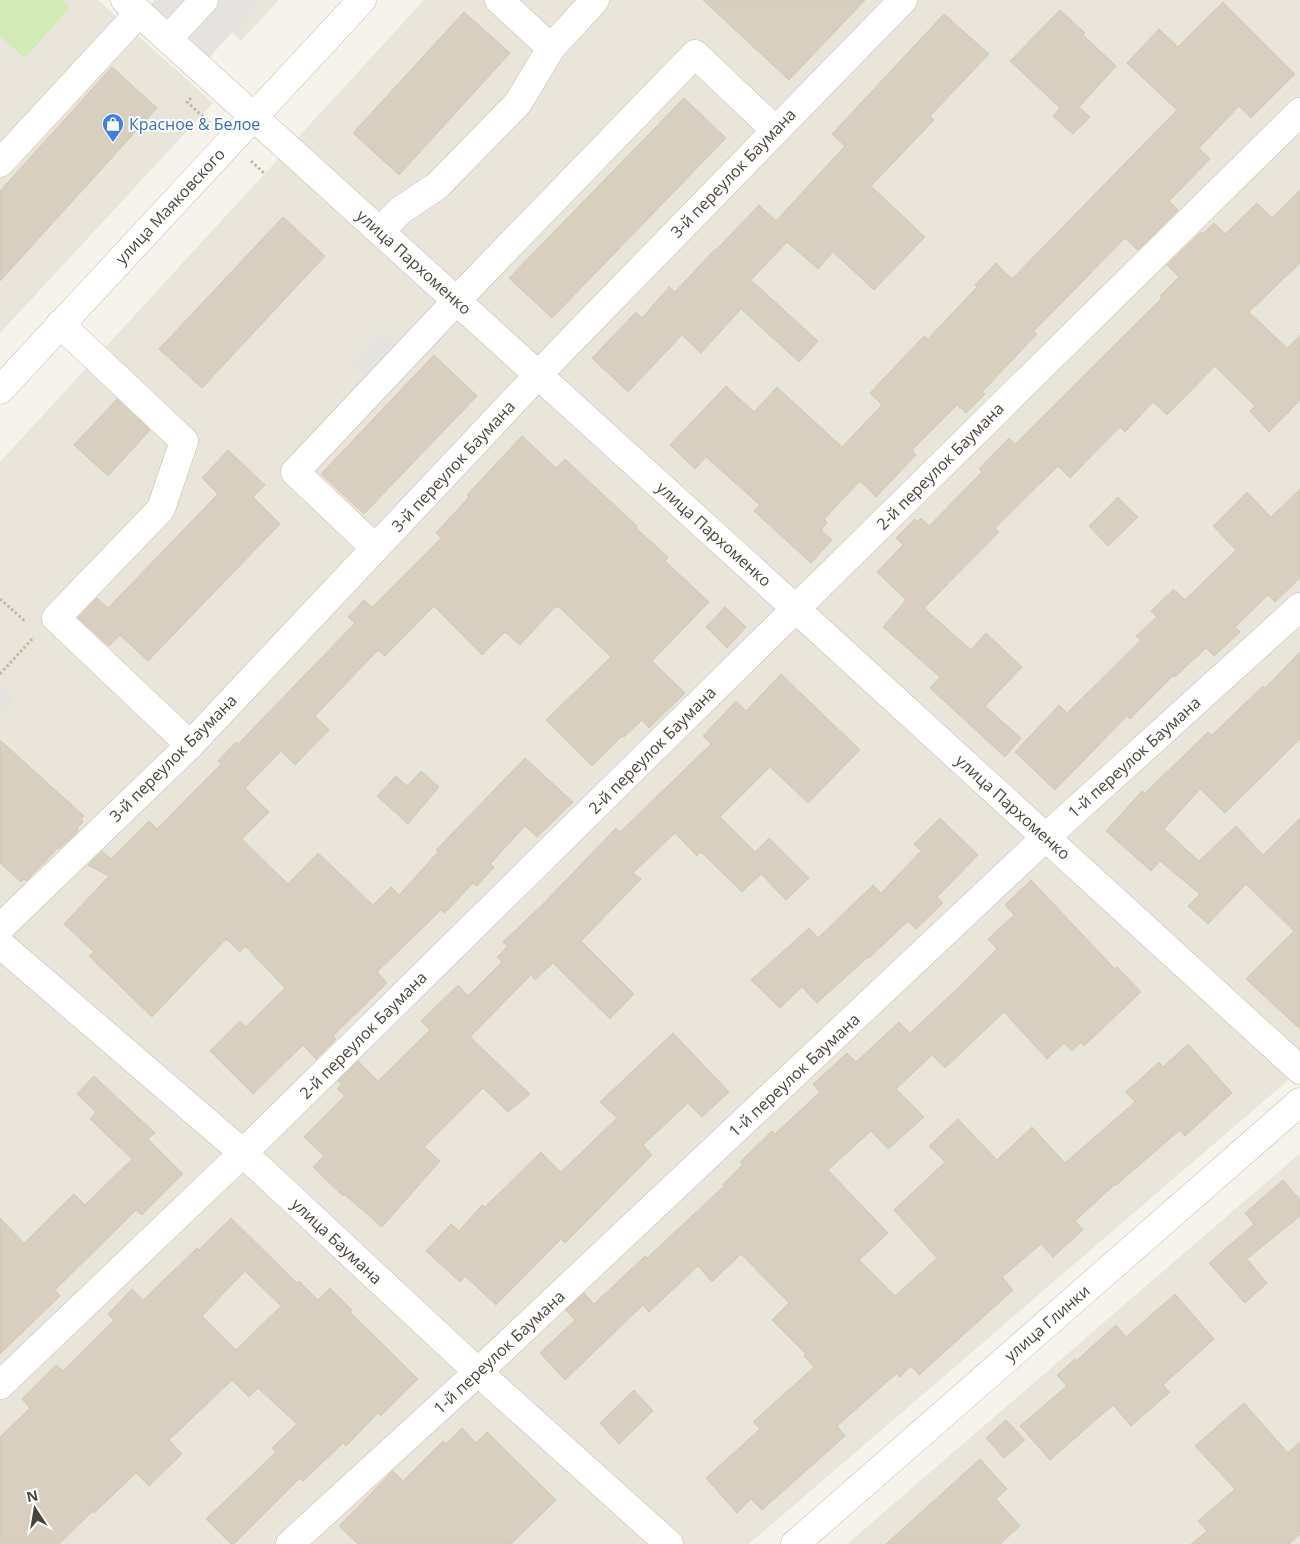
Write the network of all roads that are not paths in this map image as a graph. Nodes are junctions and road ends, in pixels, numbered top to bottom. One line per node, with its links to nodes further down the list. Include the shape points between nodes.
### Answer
1 (204, 0): 7 (street)
2 (362, 0): 10 (street, улица Маяковского)
3 (499, 0): 8 (street)
4 (595, 0): 8 (street)
5 (904, 0): 11 (street, 3-й переулок Баумана)
6 (132, 7): 7 (street, улица Пархоменко); 12 (street)
7 (168, 39): 10 (street, улица Пархоменко)
8 (551, 48): 13 (street, via 518,104 437,186 401,210)
9 (1300, 112): 20 (street, 2-й переулок Баумана)
10 (253, 116): 13 (street, улица Пархоменко); 15 (street, улица Маяковского)
11 (775, 130): 14 (street, via 695,54); 16 (street, 3-й переулок Баумана)
12 (0, 163)
13 (380, 231): 14 (street, улица Пархоменко)
14 (456, 301): 16 (street, улица Пархоменко); 18 (street, via 295,472)
15 (60, 324): 17 (street, улица Маяковского); 21 (street, via 184,441 161,509 56,618)
16 (539, 375): 18 (street, 3-й переулок Баумана); 20 (street, улица Пархоменко)
17 (0, 390)
18 (375, 548): 21 (street, 3-й переулок Баумана)
19 (1300, 607): 22 (street, 1-й переулок Баумана)
20 (796, 609): 22 (street, улица Пархоменко); 27 (street, 2-й переулок Баумана)
21 (190, 745): 23 (street, 3-й переулок Баумана)
22 (1046, 838): 25 (street, улица Пархоменко); 28 (street, 1-й переулок Баумана)
23 (0, 928)
24 (0, 944): 27 (street, улица Баумана)
25 (1300, 1070)
26 (1300, 1102): 32 (street, улица Глинки)
27 (243, 1153): 28 (street, улица Баумана); 29 (street, 2-й переулок Баумана)
28 (478, 1372): 30 (street, 1-й переулок Баумана); 31 (street, улица Баумана)
29 (0, 1385)
30 (290, 1544)
31 (669, 1544)
32 (795, 1544)

